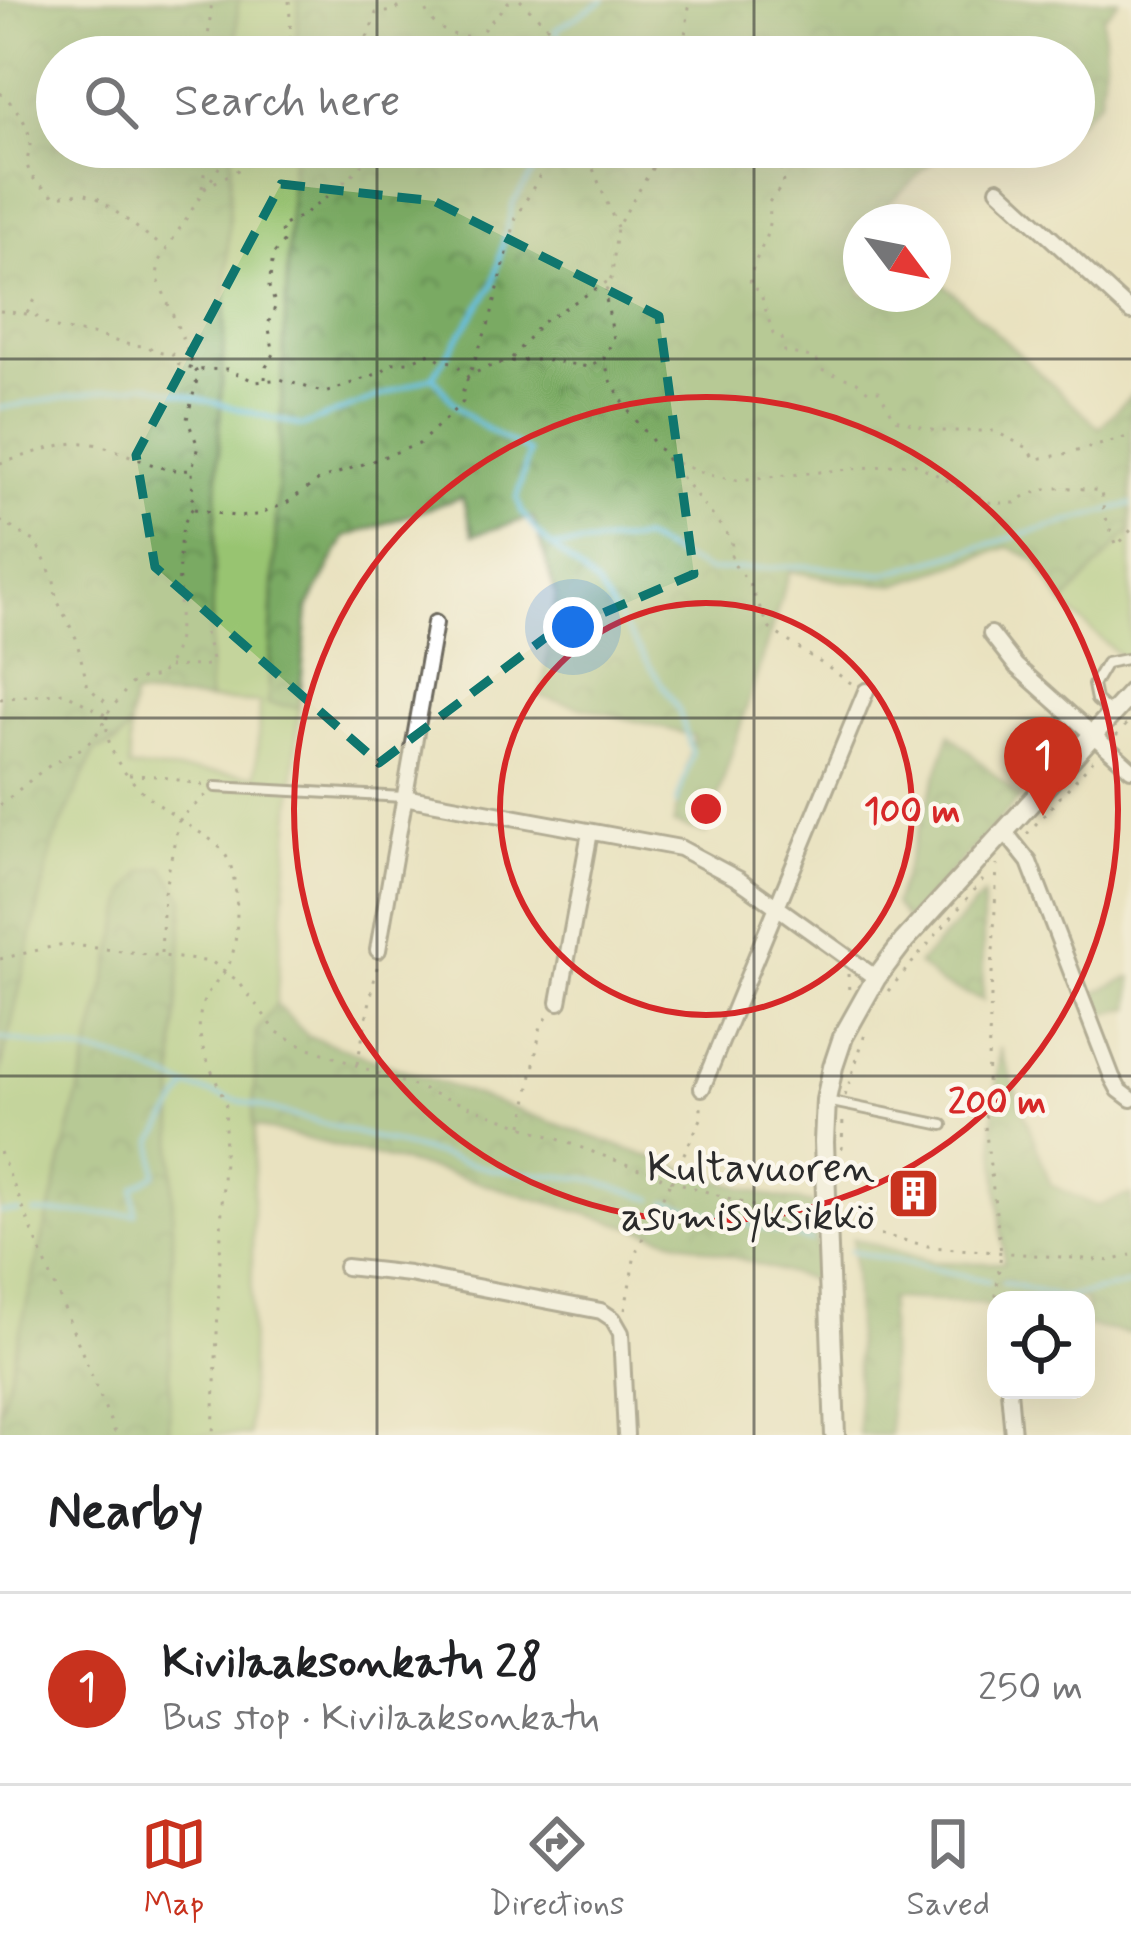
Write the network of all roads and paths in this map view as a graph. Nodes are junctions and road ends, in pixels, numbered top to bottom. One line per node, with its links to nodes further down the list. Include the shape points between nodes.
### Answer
1 (212, 0): 8 (path)
2 (289, 0): 9 (path)
3 (404, 0): 10 (path, via 396,11 376,13)
4 (421, 0): 11 (path, via 427,19)
5 (510, 0): 12 (path)
6 (520, 0): 13 (path)
7 (690, 0): 14 (path)
8 (208, 36)
9 (291, 36)
10 (369, 36)
11 (454, 36)
12 (478, 36)
13 (553, 36)
14 (685, 36)
15 (0, 93): 27 (path, via 23,121 31,142 26,160 43,187 54,196 96,197)
16 (205, 168): 24 (path)
17 (217, 168): 24 (path)
18 (242, 168): 24 (path)
19 (359, 168): 37 (path, via 280,227 284,241 273,255 269,287 274,354)
20 (544, 168): 36 (path, via 516,218)
21 (592, 168): 26 (path)
22 (652, 168): 26 (path)
23 (782, 168): 38 (path, via 750,286 760,291 785,352 816,358 821,370 879,391 896,419 935,431 994,431 1035,459)
24 (202, 189): 27 (path)
25 (998, 189): 31 (street)
26 (616, 227): 28 (path)
27 (164, 248): 35 (path, via 158,277)
28 (610, 280): 33 (path, via 614,339); 34 (path, via 542,322)
29 (36, 298): 32 (path)
30 (0, 311): 32 (path)
31 (1131, 312)
32 (26, 314): 35 (path, via 115,345 163,350)
33 (604, 357): 34 (path, via 588,368); 39 (path, via 627,409)
34 (511, 359): 36 (path)
35 (196, 370): 37 (path); 41 (path, via 187,419 199,446)
36 (468, 376): 37 (path, via 430,352 325,393); 42 (path, via 460,405 418,444 319,480 270,510 239,517)
37 (265, 381)
38 (1131, 436)
39 (666, 459): 44 (path, via 736,480 914,463 992,502 1067,487 1101,491 1117,546); 50 (path, via 732,540 731,562 770,629)
40 (0, 463): 41 (path, via 79,442)
41 (191, 469): 42 (path)
42 (193, 508): 49 (path, via 182,537 175,651)
43 (0, 521): 53 (path, via 36,542 88,687)
44 (1131, 530)
45 (435, 623): 60 (street)
46 (205, 633): 49 (path, via 208,665)
47 (991, 634): 56 (street)
48 (1131, 658): 55 (lane, via 1106,663 1093,685 1096,700)
49 (166, 666): 53 (path, via 160,676 134,680)
50 (866, 692): 66 (street)
51 (1131, 694): 55 (street)
52 (0, 699): 54 (path, via 63,692)
53 (112, 708): 54 (path)
54 (107, 716): 57 (path); 61 (path, via 75,755)
55 (1122, 717): 56 (street); 56 (path)
56 (1100, 741): 58 (street); 64 (street); 64 (path)
57 (120, 770): 59 (path); 62 (path)
58 (1131, 770)
59 (216, 787): 60 (lane); 62 (path)
60 (404, 797): 63 (street); 67 (street)
61 (0, 806)
62 (179, 819): 68 (path); 70 (path, via 222,847 232,869 237,933)
63 (590, 832): 66 (street, via 680,848); 72 (street)
64 (1011, 838): 65 (path); 71 (street, via 904,941); 76 (street, via 1029,862 1112,1077)
65 (997, 865): 71 (path); 85 (path, via 986,1126)
66 (775, 906): 71 (street); 75 (street)
67 (378, 950): 74 (path)
68 (161, 956): 69 (path, via 64,944); 70 (path)
69 (0, 959)
70 (227, 970): 74 (path, via 277,1032); 92 (path, via 212,982 200,1012 203,1057 226,1106)
71 (881, 987): 77 (street, via 843,1037)
72 (559, 1002): 79 (path, via 541,1025)
73 (869, 1024): 77 (path)
74 (356, 1066): 79 (path)
75 (702, 1088): 82 (path, via 700,1119)
76 (1131, 1099)
77 (835, 1102): 78 (lane); 81 (path); 94 (street, via 825,1218)
78 (943, 1125)
79 (523, 1126): 82 (path)
80 (0, 1152): 91 (path)
81 (842, 1154)
82 (672, 1181): 83 (path); 89 (path, via 635,1255)
83 (812, 1218)
84 (843, 1218): 85 (path, via 843,1225 899,1240)
85 (1001, 1252): 86 (path); 88 (path)
86 (1131, 1256)
87 (346, 1267): 89 (street, via 601,1310)
88 (997, 1291)
89 (621, 1333): 93 (street)
90 (1010, 1399): 95 (street)
91 (116, 1435)
92 (213, 1435)
93 (626, 1435)
94 (835, 1435)
95 (1013, 1435)

